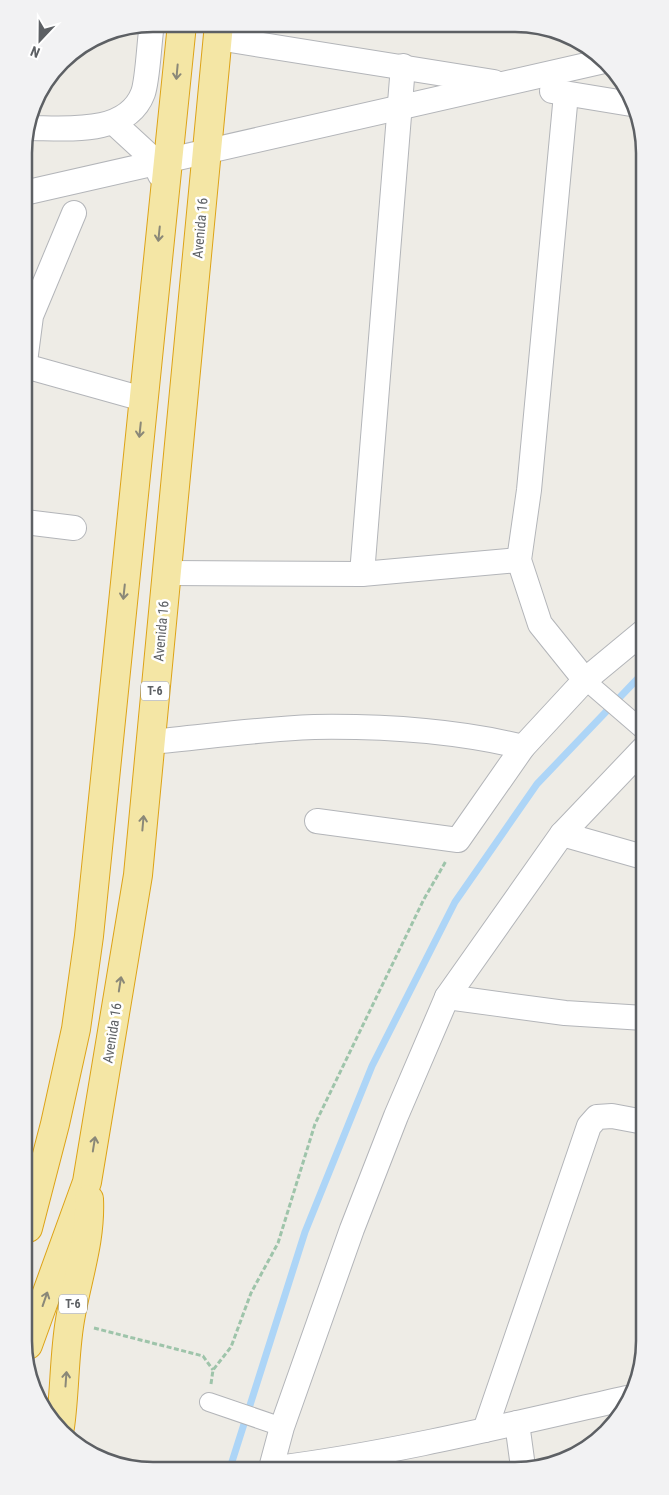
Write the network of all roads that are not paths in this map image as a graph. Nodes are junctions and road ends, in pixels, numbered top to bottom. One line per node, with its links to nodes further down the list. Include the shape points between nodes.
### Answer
1 (151, 33): 9 (street, via 143,93 131,110)
2 (181, 33): 11 (highway, one-way to 11)
3 (219, 33): 20 (highway, Avenida 16 / T-6)
4 (228, 33): 6 (street)
5 (595, 63): 12 (street)
6 (403, 66): 7 (street); 21 (street)
7 (566, 94): 8 (street); 19 (street, via 529,490)
8 (625, 103)
9 (114, 123): 10 (street, via 78,128); 11 (street, via 152,158)
10 (36, 128)
11 (164, 183): 16 (highway, one-way to 16)
12 (33, 190)
13 (74, 213): 14 (street)
14 (33, 312)
15 (33, 366): 16 (street)
16 (143, 399): 35 (highway, one-way to 35, via 89,936 74,1039)
17 (33, 523): 18 (street)
18 (74, 528)
19 (519, 560): 21 (street); 23 (street, via 540,624)
20 (167, 573): 21 (street); 25 (highway, Avenida 16 / T-6)
21 (362, 574)
22 (636, 637): 23 (street)
23 (585, 680): 24 (street); 26 (street)
24 (636, 724)
25 (150, 742): 26 (street, via 323,728 370,728 482,737); 34 (highway, Avenida 16 / T-6, one-way to 25, via 138,875)
26 (523, 747): 28 (street, via 458,840)
27 (636, 756): 29 (street)
28 (317, 821)
29 (562, 834): 30 (street); 31 (street)
30 (636, 855)
31 (447, 997): 32 (street, via 565,1013); 41 (street, via 396,1116)
32 (636, 1017)
33 (636, 1120): 42 (street, via 597,1117 589,1126)
34 (87, 1182): 36 (highway, Avenida 16 / T-6, one-way to 34); 39 (highway, T-6, one-way to 34, via 70,1322 90,1224)
35 (32, 1212)
36 (32, 1334)
37 (621, 1399): 40 (street)
38 (209, 1402): 41 (street)
39 (61, 1420)
40 (517, 1423): 42 (street); 45 (street)
41 (282, 1427): 43 (street)
42 (486, 1430): 44 (street)
43 (273, 1462)
44 (326, 1462)
45 (522, 1462)

